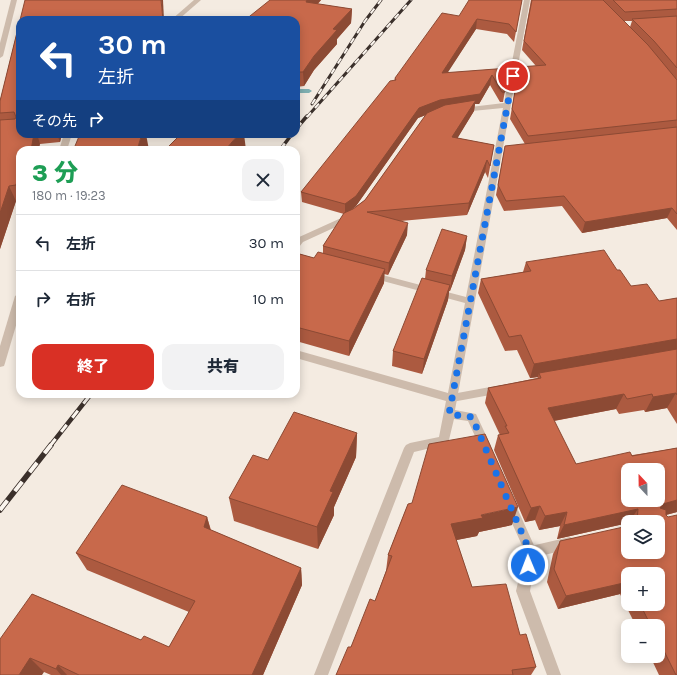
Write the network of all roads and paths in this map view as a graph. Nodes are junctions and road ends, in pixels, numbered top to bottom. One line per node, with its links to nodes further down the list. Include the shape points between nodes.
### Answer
1 (14, 0): 5 (street)
2 (198, 0): 4 (street)
3 (527, 0): 6 (street)
4 (179, 16)
5 (0, 56)
6 (507, 105): 7 (street); 11 (street, via 502,152)
7 (454, 110)
8 (355, 214): 9 (street)
9 (300, 240)
10 (364, 273): 11 (street)
11 (470, 301): 16 (street)
12 (16, 309): 14 (street)
13 (300, 355): 16 (street)
14 (0, 363)
15 (514, 387): 16 (street)
16 (452, 398): 17 (street)
17 (449, 414): 18 (street, via 472,417); 22 (street, via 444,440 410,448)
18 (490, 460)
19 (506, 495): 21 (street)
20 (583, 540): 21 (street)
21 (530, 552): 23 (street, via 523,591)
22 (321, 675)
23 (554, 675)

